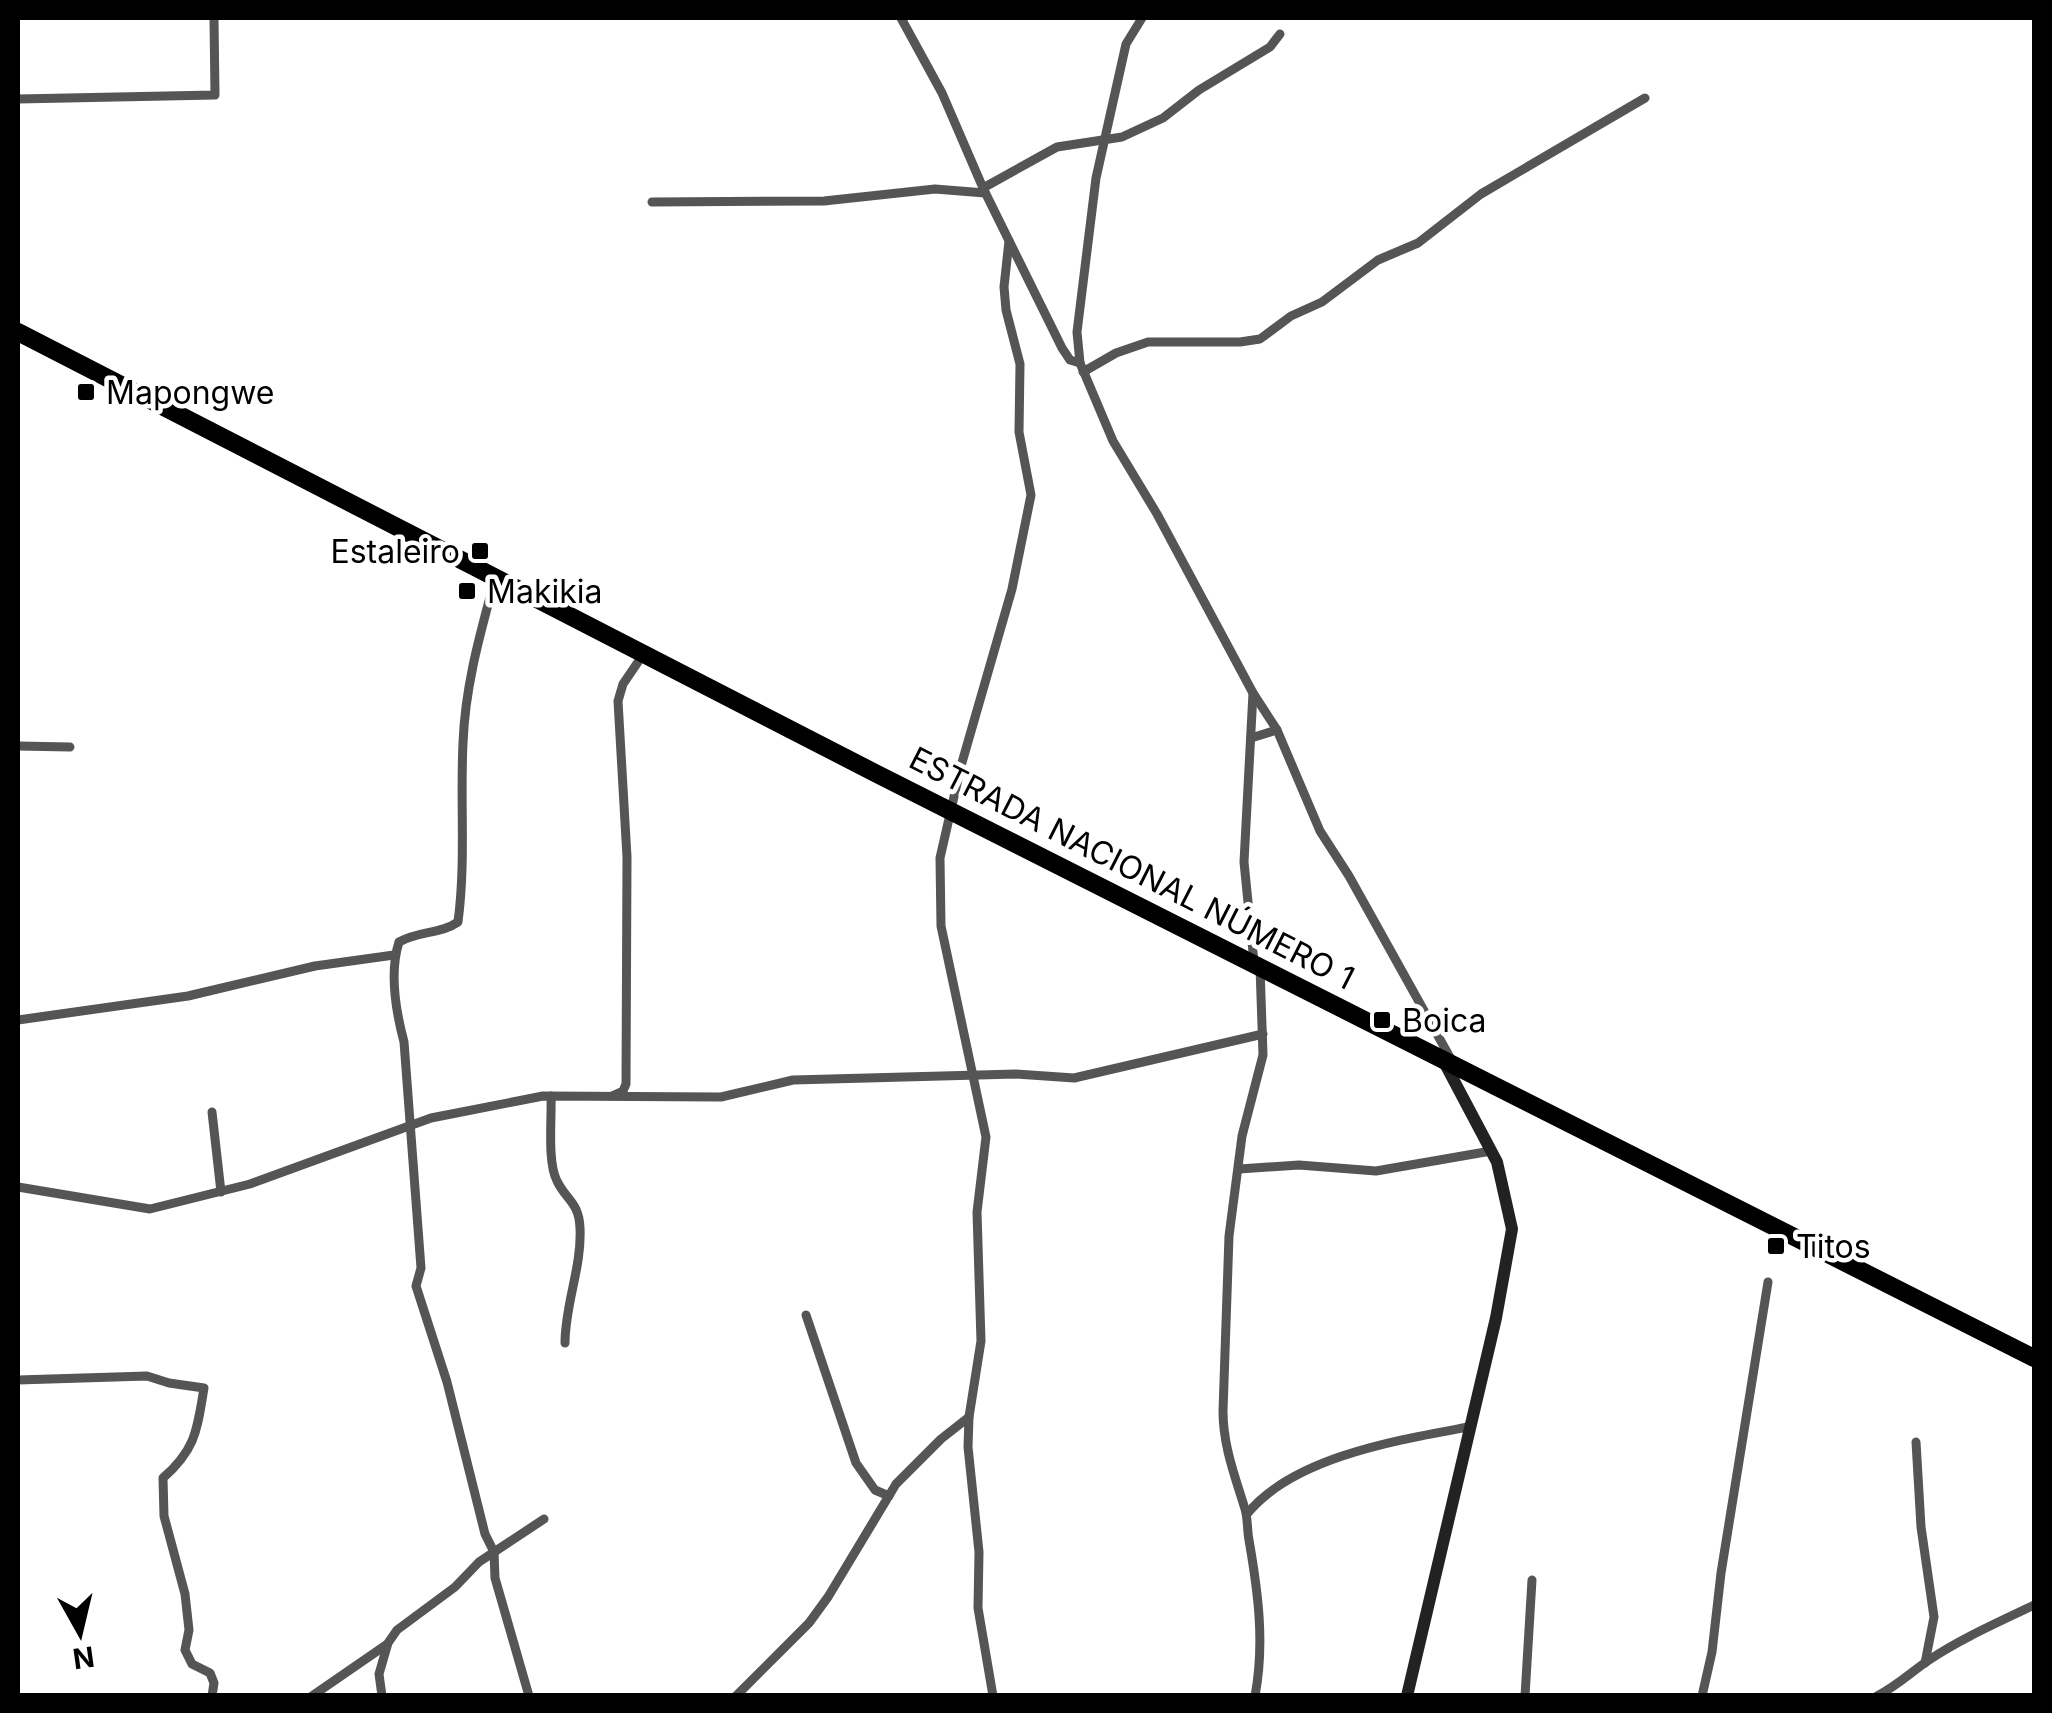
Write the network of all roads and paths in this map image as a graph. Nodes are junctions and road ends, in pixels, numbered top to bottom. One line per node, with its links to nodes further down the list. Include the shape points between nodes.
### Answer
1 (214, 18): 6 (street, via 215,94)
2 (901, 18): 8 (street)
3 (1142, 18): 7 (street, via 1126,44)
4 (1280, 34): 7 (street, via 1170,114)
5 (1646, 98): 12 (street, via 1481,194 1418,243 1378,260 1260,338 1148,342)
6 (18, 99)
7 (1105, 140): 8 (street, via 1048,150); 12 (street, via 1084,262 1077,332)
8 (984, 191): 9 (street); 10 (street)
9 (652, 202)
10 (1010, 241): 12 (street, via 1062,348); 20 (street, via 1004,287 1020,364 1019,432 1031,495)
11 (18, 332): 20 (highway, ESTRADA NACIONAL NÚMERO 1)
12 (1082, 368): 15 (street, via 1113,441)
13 (492, 590): 21 (street, via 467,686 458,922 413,934 399,942)
14 (638, 662): 28 (street, via 618,701 628,1029 626,1084)
15 (1253, 693): 16 (street); 17 (street)
16 (1277, 730): 17 (street); 25 (street, via 1320,832)
17 (1251, 738): 22 (street, via 1244,862)
18 (18, 746): 19 (street)
19 (70, 747)
20 (950, 808): 22 (highway, ESTRADA NACIONAL NÚMERO 1); 26 (street, via 940,858 940,926)
21 (394, 955): 23 (street, via 188,996); 30 (street)
22 (1257, 963): 24 (street); 25 (highway, ESTRADA NACIONAL NÚMERO 1)
23 (18, 1020)
24 (1263, 1034): 26 (street, via 1074,1078); 32 (street, via 1262,1070)
25 (1449, 1063): 31 (street); 38 (highway, ESTRADA NACIONAL NÚMERO 1)
26 (974, 1077): 28 (street, via 793,1080 721,1097); 40 (street, via 986,1137 977,1212 982,1341)
27 (551, 1096): 28 (street); 30 (street); 37 (street, via 554,1172 575,1203 580,1228)
28 (610, 1098)
29 (212, 1112): 34 (street)
30 (410, 1125): 34 (street); 46 (street, via 421,1268 416,1286)
31 (1491, 1152): 32 (street, via 1376,1170); 41 (street, via 1509,1212 1510,1246)
32 (1239, 1169): 44 (street, via 1229,1236 1223,1431)
33 (18, 1186): 34 (street, via 150,1209)
34 (221, 1192)
35 (1768, 1282): 60 (street)
36 (806, 1315): 43 (street, via 856,1463)
37 (565, 1343)
38 (2034, 1358)
39 (18, 1380): 51 (street, via 147,1376 204,1388 194,1442 162,1478 164,1516 185,1594 185,1650 192,1664 210,1673)
40 (969, 1417): 43 (street); 56 (street, via 978,1608)
41 (1468, 1427): 44 (street, via 1379,1446 1304,1472 1271,1489); 58 (street)
42 (1916, 1442): 50 (street, via 1934,1617)
43 (888, 1496): 55 (street, via 818,1610)
44 (1246, 1514): 57 (street, via 1260,1628)
45 (544, 1519): 46 (street)
46 (494, 1552): 49 (street); 54 (street, via 494,1578)
47 (1532, 1580): 59 (street)
48 (2034, 1604): 50 (street)
49 (388, 1643): 52 (street); 53 (street, via 379,1674)
50 (1925, 1662): 61 (street)
51 (212, 1696)
52 (312, 1696)
53 (382, 1696)
54 (529, 1696)
55 (736, 1696)
56 (992, 1696)
57 (1255, 1696)
58 (1408, 1696)
59 (1525, 1696)
60 (1702, 1696)
61 (1877, 1696)

